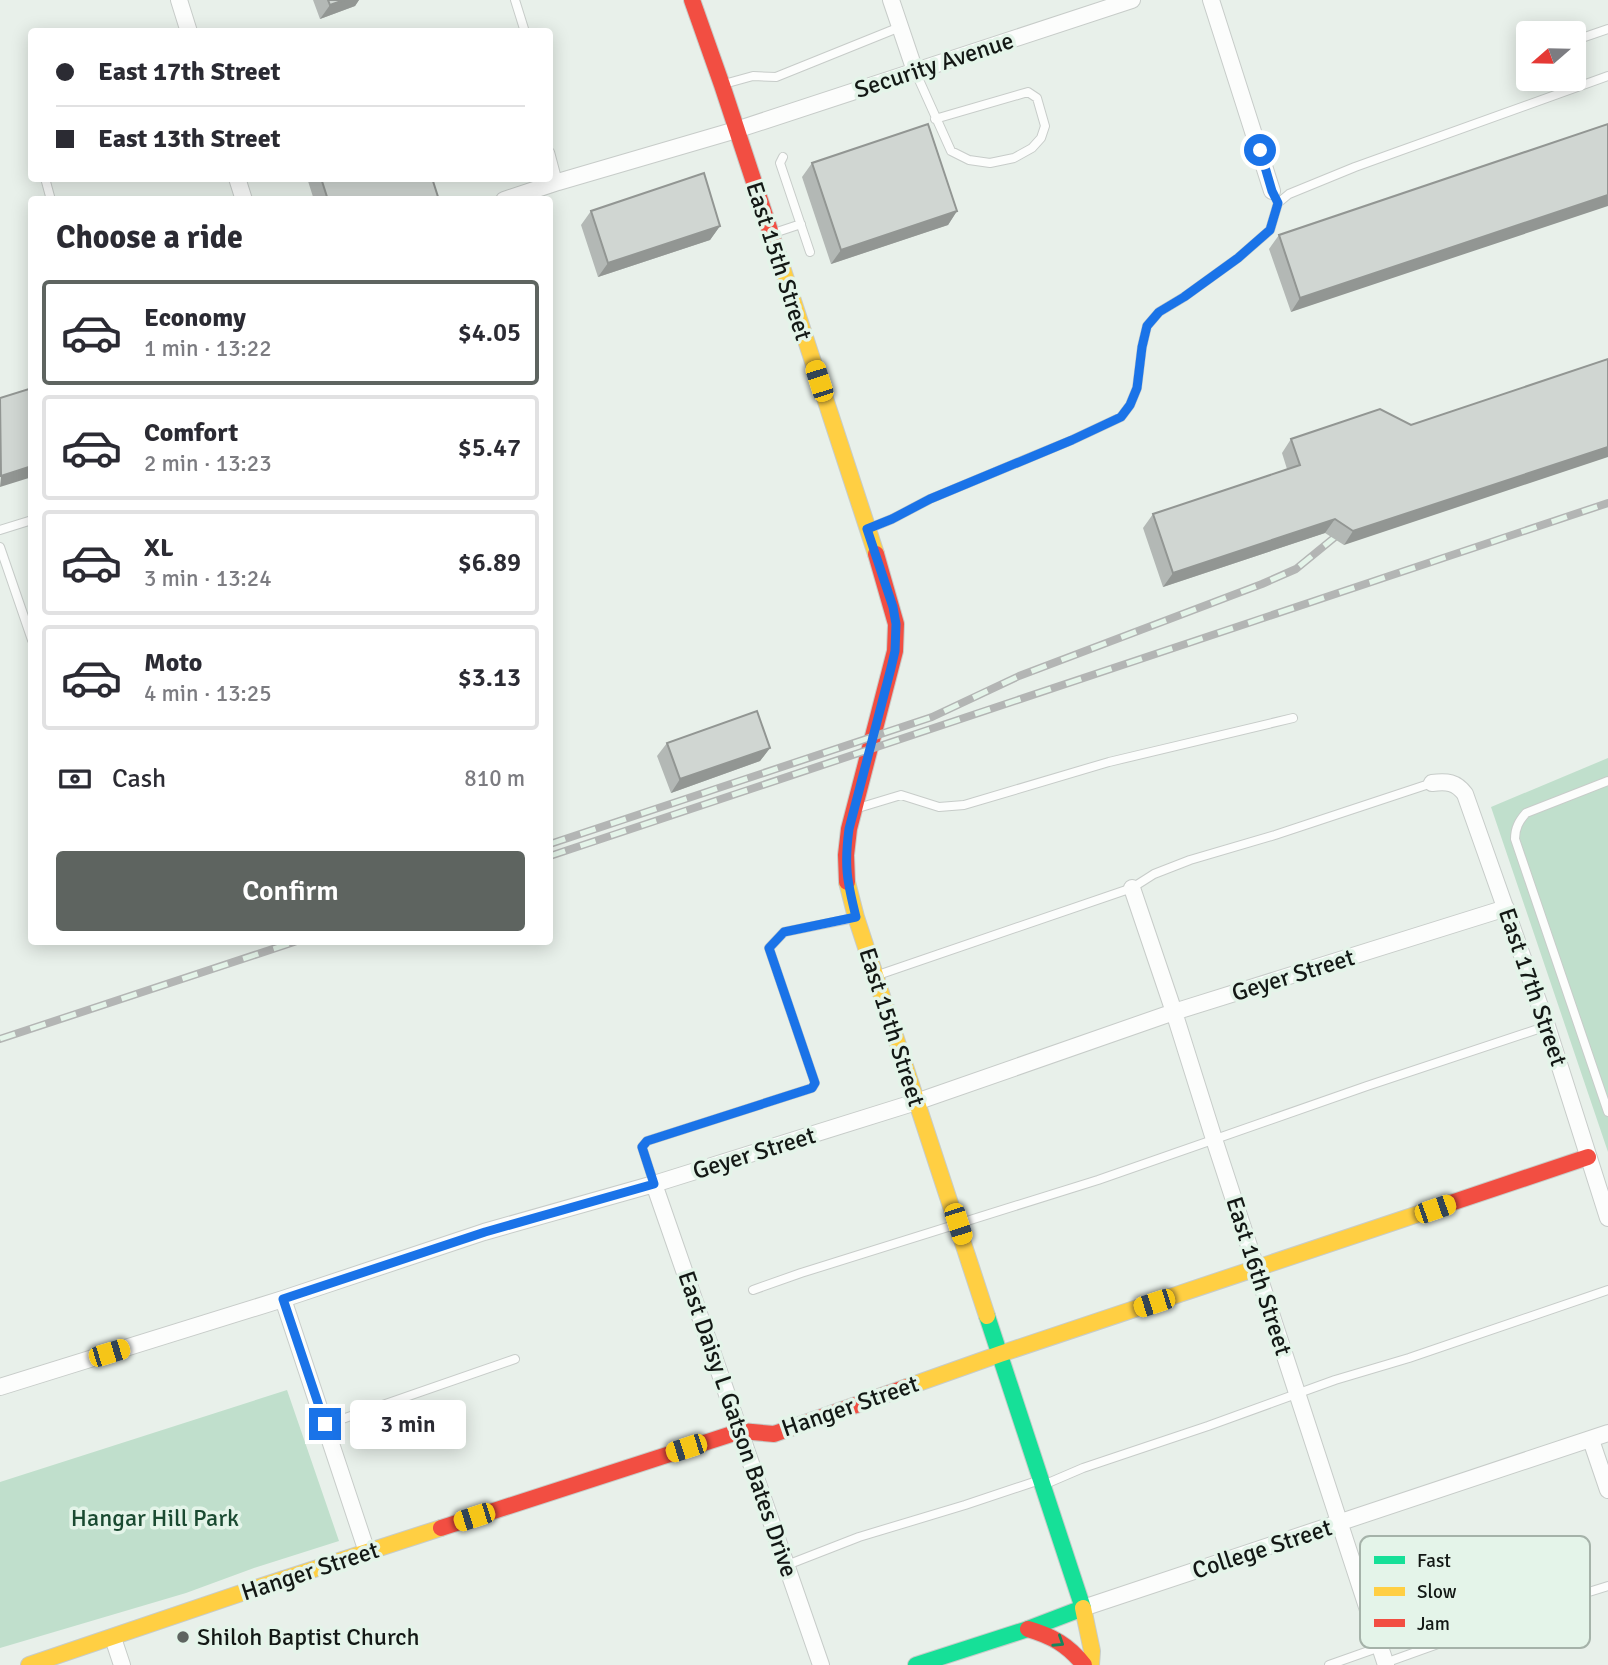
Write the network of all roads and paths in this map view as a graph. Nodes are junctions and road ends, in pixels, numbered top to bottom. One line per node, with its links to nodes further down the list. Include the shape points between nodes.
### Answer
1 (179, 0): 8 (street)
2 (515, 0): 9 (lane)
3 (692, 0): 15 (main road, East 15th Street)
4 (891, 0): 7 (street)
5 (1132, 0): 12 (street, Security Avenue)
6 (1211, 0): 23 (street)
7 (900, 27): 12 (street); 15 (lane, via 776,77 753,76)
8 (188, 28)
9 (524, 28)
10 (1608, 29): 11 (lane)
11 (1586, 37)
12 (915, 71): 17 (lane); 18 (street, Security Avenue)
13 (1608, 76): 14 (lane)
14 (1586, 83)
15 (722, 85): 18 (main road, East 15th Street)
16 (1562, 91): 23 (lane)
17 (935, 119): 17 (lane, via 1028,92 1037,98 1045,126 1032,148 990,163 951,151)
18 (736, 130): 21 (street, Security Avenue); 25 (main road, East 15th Street)
19 (783, 157): 24 (lane, via 780,163)
20 (553, 163): 21 (lane)
21 (558, 182): 22 (street, Security Avenue)
22 (516, 196)
23 (1275, 197): 28 (lane, via 1270,230 1238,258 1159,312 1147,326 1137,388 1121,417)
24 (801, 224): 25 (lane); 26 (lane)
25 (770, 234): 28 (main road, East 15th Street)
26 (810, 253)
27 (28, 521): 29 (lane)
28 (867, 529): 35 (main road, East 15th Street, via 893,607 895,651)
29 (0, 530)
30 (0, 547): 31 (lane)
31 (28, 628)
32 (1293, 718): 35 (lane, via 1109,762 964,805 939,807 901,795)
33 (1608, 781): 43 (lane, via 1526,813 1515,832)
34 (1432, 783): 36 (lane, via 1190,860); 37 (street, East 17th Street, via 1453,783 1465,794)
35 (855, 809): 38 (main road, East 15th Street, via 846,870)
36 (1132, 888): 39 (lane); 40 (street, East 16th Street)
37 (1506, 908): 40 (street, Geyer Street); 41 (street, East 17th Street)
38 (856, 917): 39 (main road, East 15th Street); 46 (lane, via 784,932 769,948 815,1083 812,1088 647,1141 642,1147)
39 (875, 976): 42 (main road, East 15th Street)
40 (1174, 1012): 42 (street, Geyer Street); 44 (street, East 16th Street)
41 (1547, 1026): 44 (lane); 45 (street, East 17th Street)
42 (916, 1102): 46 (street, Geyer Street); 48 (main road, East 15th Street)
43 (1607, 1106)
44 (1214, 1139): 48 (lane); 49 (street, East 16th Street)
45 (1588, 1157): 47 (street, East 17th Street); 49 (main road, Hanger Street)
46 (654, 1184): 52 (street, Geyer Street, via 485,1232); 58 (street, East Daisy L Gatson Bates Drive)
47 (1608, 1218)
48 (958, 1224): 50 (lane); 53 (main road, East 15th Street)
49 (1256, 1269): 53 (main road, Hanger Street); 56 (street, East 16th Street)
50 (753, 1290)
51 (1608, 1290): 56 (lane)
52 (283, 1299): 55 (street, Geyer Street); 57 (street)
53 (1000, 1354): 58 (main road, Hanger Street, via 774,1434); 61 (main road, East 15th Street)
54 (515, 1359): 57 (lane)
55 (0, 1387)
56 (1297, 1394): 61 (lane); 63 (street, East 16th Street)
57 (325, 1424): 64 (street)
58 (741, 1432): 64 (main road, Hanger Street); 65 (street, East Daisy L Gatson Bates Drive)
59 (1608, 1433): 60 (street, College Street)
60 (1591, 1440): 62 (street); 63 (street, College Street)
61 (1042, 1482): 65 (lane, via 859,1537); 69 (main road, East 15th Street)
62 (1608, 1490)
63 (1339, 1523): 66 (street, East 16th Street); 69 (street, College Street)
64 (367, 1552): 71 (main road, Hanger Street)
65 (787, 1564): 76 (street, East Daisy L Gatson Bates Drive)
66 (1360, 1587)
67 (1608, 1587): 68 (lane)
68 (1590, 1592)
69 (1083, 1608): 70 (main road, College Street); 79 (main road, East 15th Street)
70 (1028, 1629): 77 (main road, College Street); 78 (main road, one-way to 78, via 1056,1638)
71 (113, 1638): 74 (main road, Hanger Street); 75 (street)
72 (1414, 1648): 73 (lane)
73 (1383, 1658): 80 (lane)
74 (29, 1665)
75 (122, 1665)
76 (821, 1665)
77 (916, 1665)
78 (1084, 1665)
79 (1091, 1665)
80 (1329, 1665)

